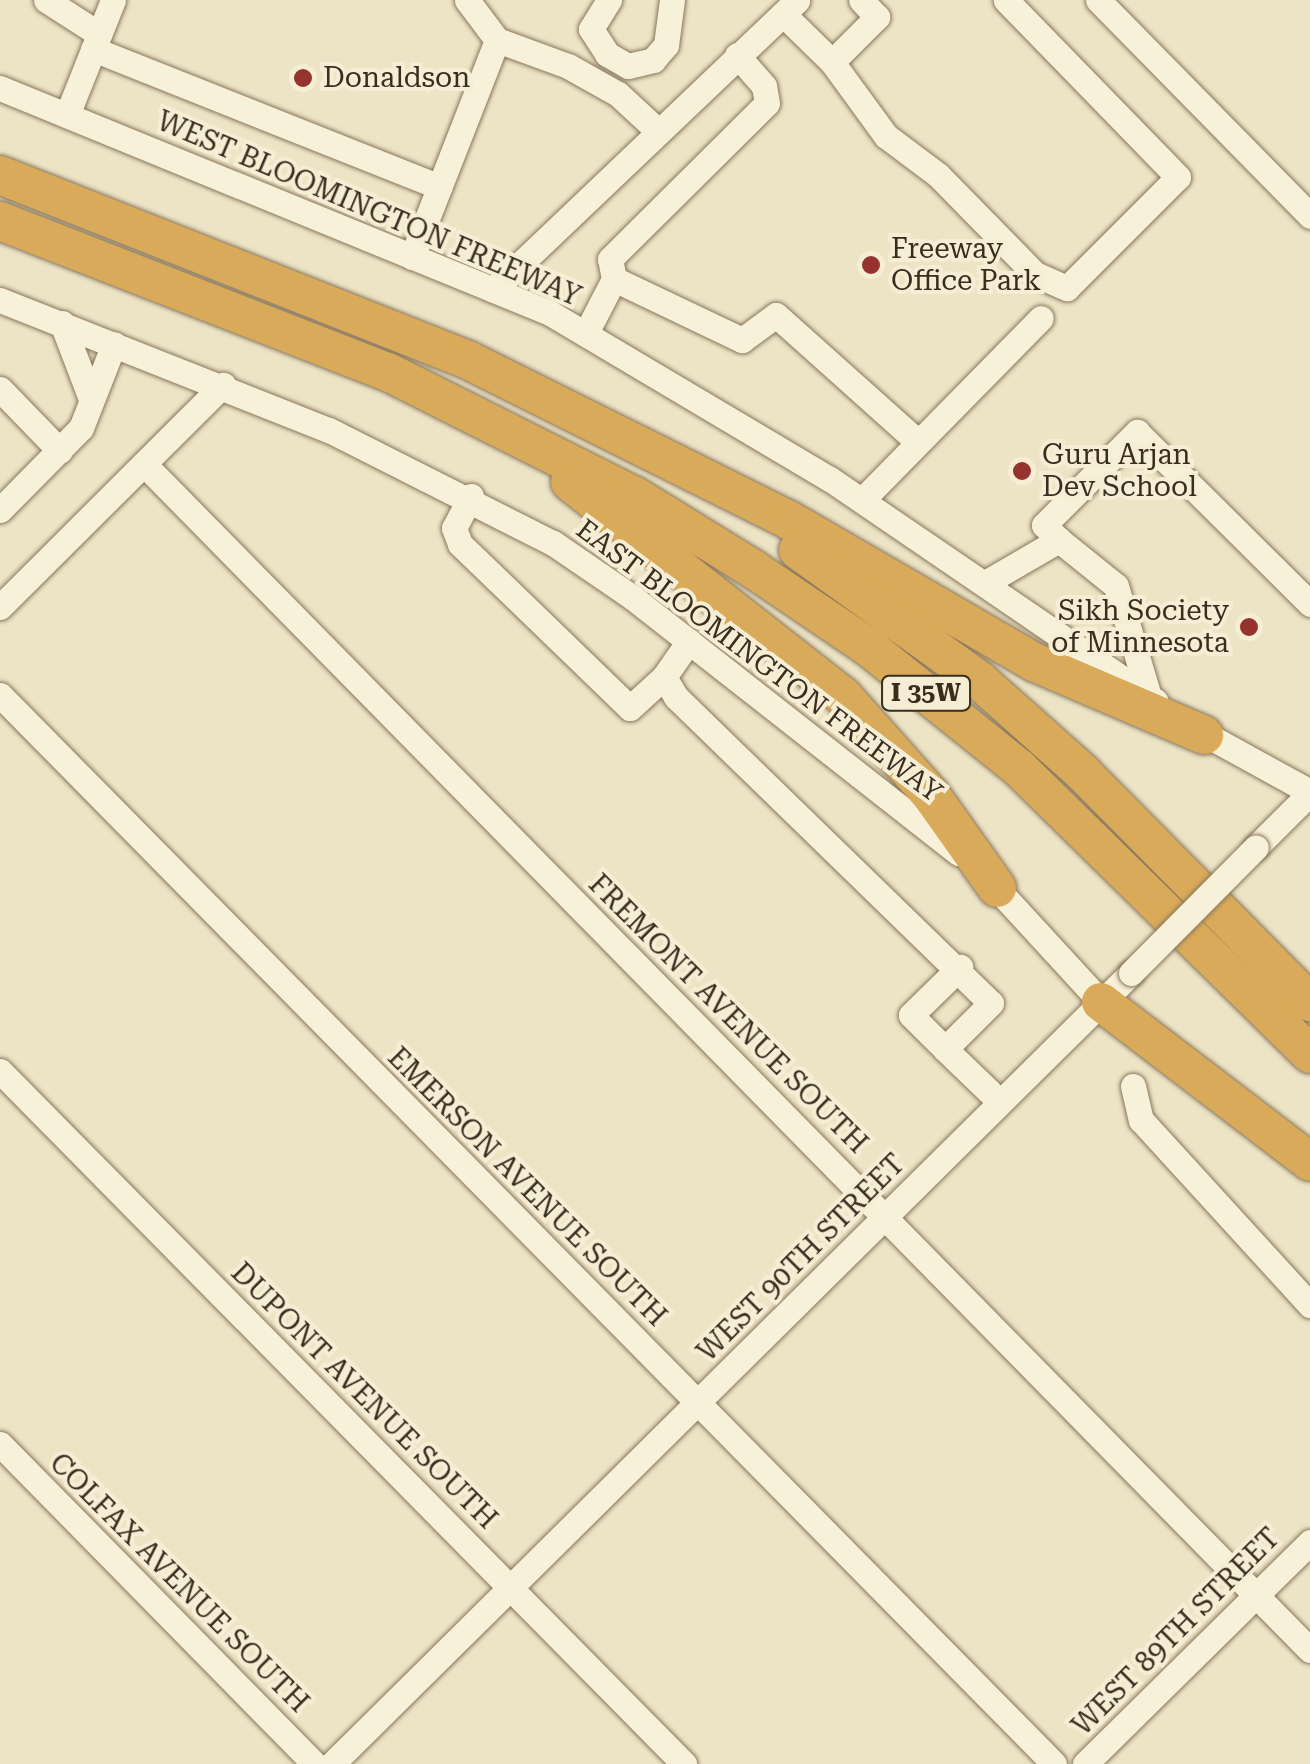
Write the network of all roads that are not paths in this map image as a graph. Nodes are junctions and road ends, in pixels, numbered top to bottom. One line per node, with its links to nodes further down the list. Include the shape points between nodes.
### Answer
1 (46, 0): 11 (street)
2 (113, 0): 11 (street)
3 (467, 0): 10 (street)
4 (609, 0): 5 (street, via 591,30 607,54 628,66 653,60 666,44)
5 (672, 0)
6 (861, 0): 13 (street, via 877,17)
7 (1006, 0): 13 (street, via 1178,177 1067,288 1034,274 938,175 886,136)
8 (1098, 0): 19 (street)
9 (790, 7): 12 (street); 13 (street)
10 (497, 40): 16 (street, via 568,66 618,94); 18 (street)
11 (96, 42): 15 (street); 18 (street)
12 (737, 55): 16 (street); 22 (street, via 764,86 768,102 610,260)
13 (832, 62)
14 (0, 88): 15 (street, WEST BLOOMINGTON FREEWAY)
15 (67, 115): 21 (street, WEST BLOOMINGTON FREEWAY)
16 (657, 130): 23 (street)
17 (0, 174): 33 (highway, I 35W, via 321,297)
18 (440, 188): 21 (street)
19 (1310, 216)
20 (0, 221): 32 (highway, I 35W, via 370,364)
21 (412, 257): 23 (street, WEST BLOOMINGTON FREEWAY)
22 (614, 279): 27 (street); 34 (street, via 742,340 776,315)
23 (493, 290): 27 (street, WEST BLOOMINGTON FREEWAY)
24 (0, 300): 26 (street, EAST BLOOMINGTON FREEWAY)
25 (1040, 318): 34 (street)
26 (62, 324): 28 (street, EAST BLOOMINGTON FREEWAY); 31 (street)
27 (586, 333): 38 (street, WEST BLOOMINGTON FREEWAY)
28 (114, 344): 29 (street, EAST BLOOMINGTON FREEWAY); 31 (street)
29 (224, 385): 36 (street); 37 (street, EAST BLOOMINGTON FREEWAY)
30 (0, 389): 35 (street)
31 (90, 399): 35 (street, via 80,428)
32 (480, 415): 50 (highway, via 842,695 931,796); 55 (highway, I 35W, via 636,496 871,649 1096,839)
33 (624, 438): 48 (highway, via 789,520 1036,663); 53 (highway, I 35W, via 858,591 980,681 1082,772)
34 (916, 440): 38 (street)
35 (60, 451): 39 (street)
36 (144, 464): 43 (street); 60 (street, FREMONT AVENUE SOUTH)
37 (471, 496): 44 (street, EAST BLOOMINGTON FREEWAY, via 553,543); 45 (street, via 454,528 460,544 630,708)
38 (862, 500): 41 (street, WEST BLOOMINGTON FREEWAY)
39 (0, 510)
40 (1058, 540): 41 (street); 42 (street, via 1044,526 1137,432); 47 (street, via 1116,586)
41 (985, 583): 47 (street, WEST BLOOMINGTON FREEWAY)
42 (1310, 604)
43 (0, 607)
44 (689, 640): 45 (street); 50 (street, EAST BLOOMINGTON FREEWAY, via 917,816)
45 (664, 678): 51 (street, via 676,697)
46 (0, 695): 62 (street, EMERSON AVENUE SOUTH)
47 (1149, 696): 48 (street, WEST BLOOMINGTON FREEWAY)
48 (1204, 735): 49 (street, WEST BLOOMINGTON FREEWAY)
49 (1310, 792): 52 (street, WEST 90TH STREET, bridge)
50 (997, 888): 52 (street, EAST BLOOMINGTON FREEWAY)
51 (960, 967): 54 (street, via 991,1003); 54 (street, via 911,1015)
52 (1101, 1002): 58 (street, WEST 90TH STREET); 59 (highway)
53 (1310, 1002)
54 (945, 1049): 58 (street)
55 (1310, 1054)
56 (0, 1071): 65 (street, DUPONT AVENUE SOUTH)
57 (1133, 1086): 61 (street, via 1142,1120)
58 (1000, 1102): 60 (street, WEST 90TH STREET)
59 (1310, 1162)
60 (885, 1216): 62 (street, WEST 90TH STREET); 66 (street, FREMONT AVENUE SOUTH)
61 (1310, 1304)
62 (697, 1403): 65 (street, WEST 90TH STREET); 71 (street, EMERSON AVENUE SOUTH)
63 (0, 1444): 68 (street, COLFAX AVENUE SOUTH)
64 (1310, 1542): 66 (street, WEST 89TH STREET)
65 (510, 1588): 69 (street, WEST 90TH STREET); 70 (street, DUPONT AVENUE SOUTH)
66 (1256, 1596): 67 (street, FREMONT AVENUE SOUTH); 72 (street, WEST 89TH STREET)
67 (1310, 1650)
68 (315, 1764)
69 (332, 1764)
70 (684, 1764)
71 (1054, 1764)
72 (1084, 1764)

